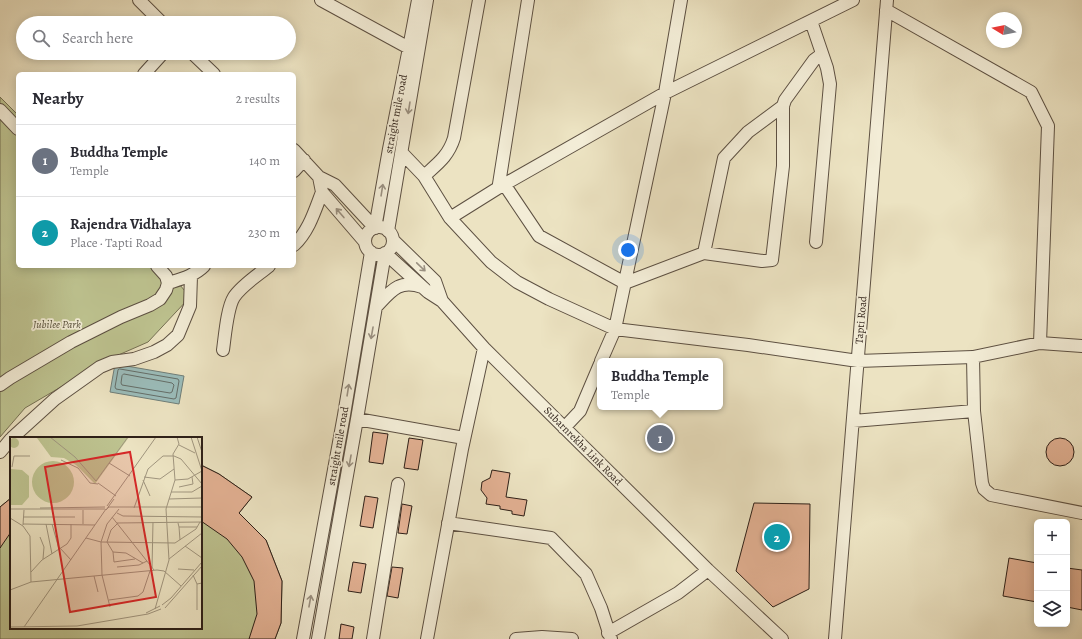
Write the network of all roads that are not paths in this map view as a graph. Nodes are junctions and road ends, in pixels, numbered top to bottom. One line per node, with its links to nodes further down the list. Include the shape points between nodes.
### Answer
1 (140, 0): 10 (street)
2 (321, 0): 12 (street)
3 (418, 0): 12 (street, straight mile road)
4 (427, 0): 23 (street, straight mile road, one-way to 23)
5 (479, 0): 26 (street, via 454,138 445,158)
6 (528, 0): 28 (street)
7 (681, 0): 18 (street)
8 (853, 0): 11 (street)
9 (886, 5): 48 (street, via 1031,92 1048,126); 54 (street, Tapti Road)
10 (155, 16)
11 (810, 21): 13 (street); 18 (street)
12 (410, 48): 31 (street, straight mile road, one-way to 12)
13 (822, 54): 19 (street, via 814,60); 33 (street, via 830,84)
14 (157, 60): 16 (street)
15 (199, 60): 17 (street)
16 (146, 72)
17 (212, 72)
18 (665, 93): 28 (street); 43 (street)
19 (783, 106): 37 (street, via 748,132 724,158); 37 (street, via 784,166 772,260 762,261)
20 (0, 110): 21 (street)
21 (16, 127)
22 (296, 152): 24 (street)
23 (402, 153): 26 (street); 32 (street, straight mile road)
24 (304, 160): 25 (street); 27 (street)
25 (296, 169)
26 (424, 176): 30 (street)
27 (319, 177): 29 (street); 31 (street, via 335,185)
28 (501, 184): 30 (street); 43 (street, via 539,236)
29 (322, 192): 34 (street, via 309,224); 35 (street, one-way to 29)
30 (450, 218): 47 (street, via 491,262 516,282)
31 (375, 228): 32 (street, via 382,228); 35 (street, straight mile road, via 368,233)
32 (390, 236): 36 (street, straight mile road, via 391,247); 45 (street, one-way to 45, via 435,281)
33 (816, 242)
34 (296, 243)
35 (368, 247): 36 (street, via 379,255); 70 (street, straight mile road, one-way to 35, via 344,415)
36 (385, 253): 44 (street, Subarnrekha Link Road); 46 (street, straight mile road)
37 (704, 253): 43 (street)
38 (159, 268): 42 (street)
39 (202, 268): 41 (street)
40 (267, 268): 51 (street, via 233,298)
41 (191, 276): 42 (street); 61 (street, via 190,306 178,335 154,352 100,367 55,399)
42 (168, 283): 56 (street, via 160,299 71,342)
43 (625, 283): 47 (street)
44 (424, 288): 45 (street, Subarnrekha Link Road); 46 (street, via 413,284 398,287)
45 (442, 300): 50 (street, Subarnrekha Link Road)
46 (376, 308): 58 (street, straight mile road, one-way to 58)
47 (615, 329): 53 (street); 54 (street)
48 (1040, 343): 49 (street); 52 (street)
49 (1082, 346)
50 (484, 348): 60 (street, Subarnrekha Link Road); 62 (street)
51 (223, 350)
52 (973, 357): 54 (street); 57 (street)
53 (602, 358)
54 (858, 361): 59 (street, Tapti Road)
55 (597, 371): 60 (street, via 580,411)
56 (0, 385)
57 (974, 411): 59 (street); 66 (street, via 984,489 991,495 1005,499)
58 (357, 419): 62 (street); 71 (street, straight mile road, one-way to 71)
59 (853, 422): 77 (street, Tapti Road)
60 (564, 428): 68 (street, Subarnrekha Link Road)
61 (14, 437)
62 (464, 438): 67 (street)
63 (10, 441): 64 (street)
64 (0, 452)
65 (398, 484): 72 (street)
66 (1082, 513)
67 (448, 523): 69 (street, via 551,538 586,574); 73 (street)
68 (708, 570): 69 (street, via 678,593); 76 (street, Subarnrekha Link Road)
69 (610, 636)
70 (304, 639)
71 (318, 639)
72 (373, 639)
73 (427, 639)
74 (516, 639): 75 (street)
75 (572, 639)
76 (782, 639)
77 (834, 639)

